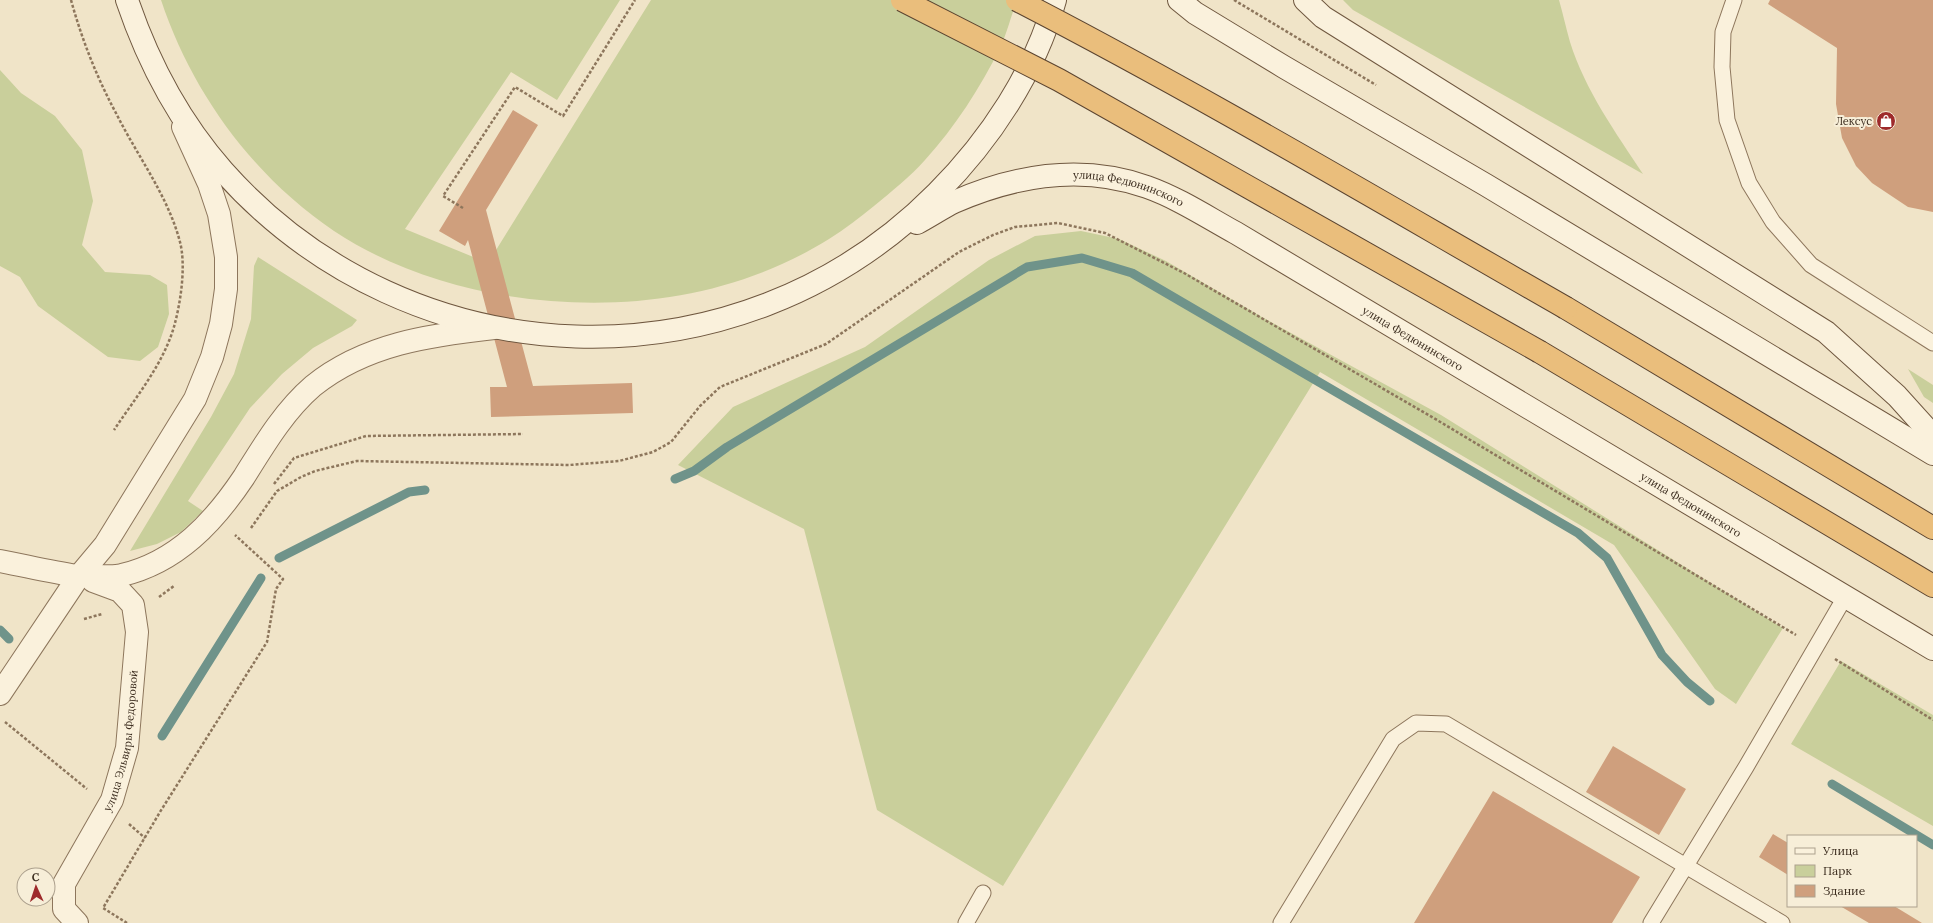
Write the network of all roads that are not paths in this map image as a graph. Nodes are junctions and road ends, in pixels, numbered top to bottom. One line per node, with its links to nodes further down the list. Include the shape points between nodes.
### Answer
1 (127, 0): 8 (main road, via 139,34)
2 (902, 0): 17 (highway, bridge, via 1066,84 1540,352)
3 (1017, 0): 14 (highway, bridge, via 1227,113 1566,308)
4 (1055, 0): 9 (main road, via 1052,13 1027,70 996,122 958,172 915,215)
5 (1179, 0): 13 (main road, via 1195,13 1284,67)
6 (1305, 0): 12 (main road, via 1323,17 1826,332 1897,396)
7 (1734, 0): 11 (lane, via 1723,32 1722,67 1727,120 1749,183 1773,222 1811,265)
8 (164, 86): 10 (main road, via 194,134 223,170 254,203 289,233 326,260 365,283 407,302 450,317); 16 (main road, via 209,184 219,214 226,257 226,289 221,324 212,357 194,399 104,546)
9 (866, 253): 10 (main road, via 810,286 750,311 704,325 623,336 570,336); 18 (main road, улица Федюнинского, via 954,203 999,186 1037,176 1071,174 1109,177 1147,187 1183,203 1236,233)
10 (494, 328): 16 (main road, via 446,333 407,341 375,350 350,361 313,387 292,407 273,431 226,504 184,546 156,564 121,575)
11 (1933, 343)
12 (1933, 436)
13 (1933, 454)
14 (1933, 528)
15 (0, 561): 16 (main road)
16 (78, 576): 20 (main road); 23 (main road, улица Эльвиры Федоровой, via 120,591 133,605 137,632 127,748 112,800 64,884 64,908)
17 (1933, 586)
18 (1845, 597): 19 (main road, улица Федюнинского); 21 (lane)
19 (1933, 649)
20 (0, 694)
21 (1686, 865): 25 (lane, via 1446,724 1416,723 1393,739); 26 (lane); 27 (lane)
22 (983, 893): 24 (lane)
23 (77, 923)
24 (966, 923)
25 (1281, 923)
26 (1650, 923)
27 (1782, 923)

